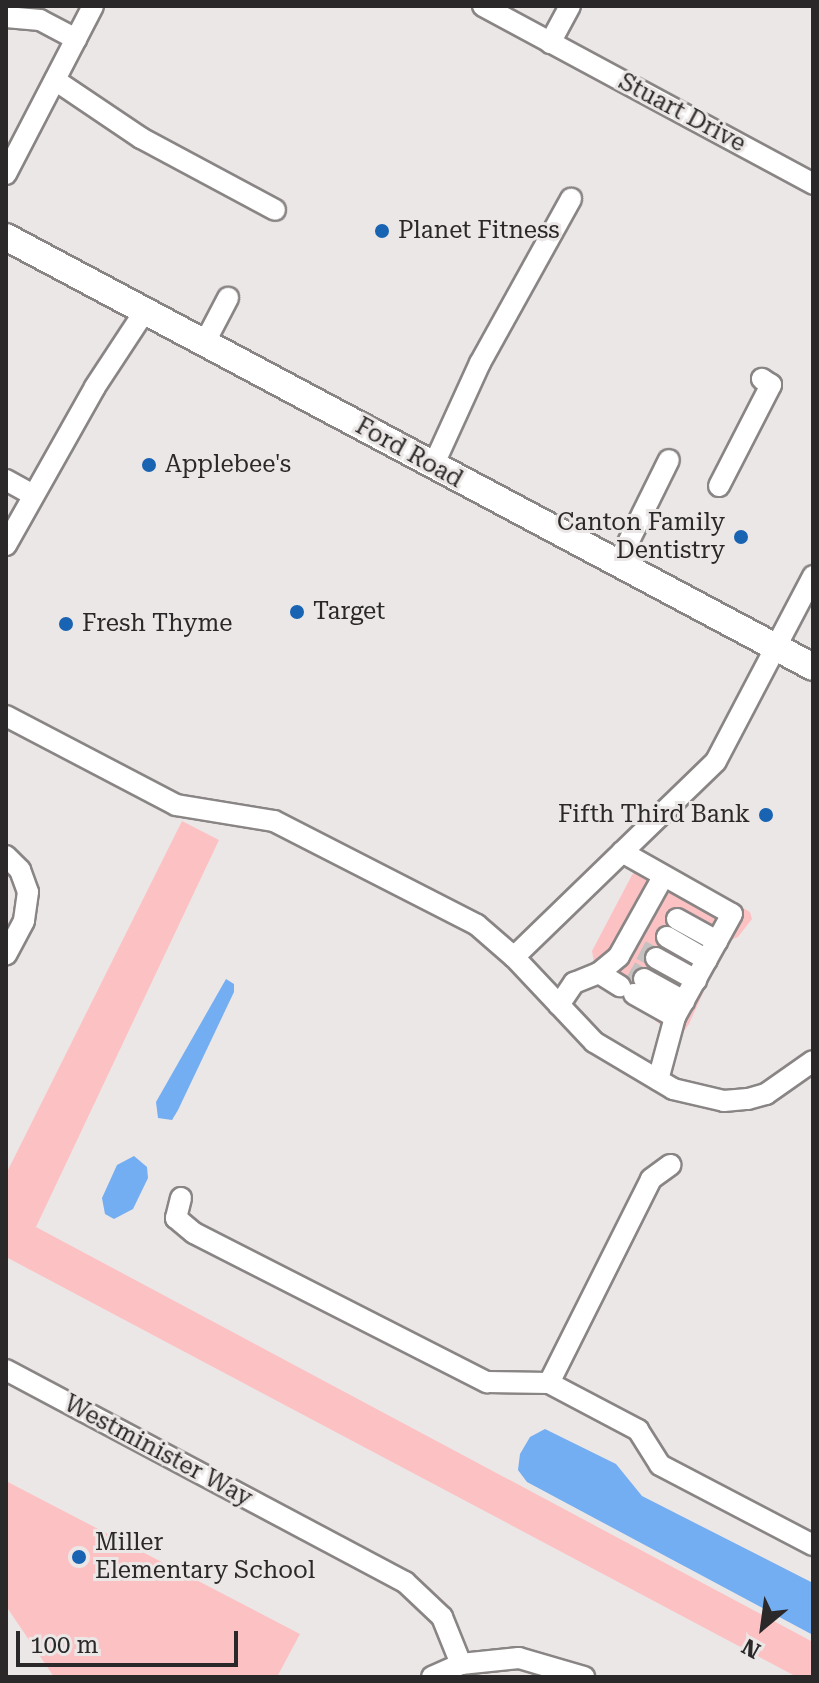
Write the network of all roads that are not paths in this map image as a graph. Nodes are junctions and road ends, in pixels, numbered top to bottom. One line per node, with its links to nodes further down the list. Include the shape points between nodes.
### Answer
1 (93, 6): 5 (street)
2 (483, 6): 6 (street, Stuart Drive)
3 (570, 6): 6 (street)
4 (6, 17): 5 (street, via 40,20)
5 (76, 39): 7 (street)
6 (550, 43): 9 (street, Stuart Drive)
7 (55, 80): 8 (street); 11 (street, via 141,138)
8 (6, 174)
9 (813, 184)
10 (571, 199): 18 (street, via 480,363)
11 (275, 210)
12 (6, 237): 14 (main road, Ford Road)
13 (228, 298): 15 (street)
14 (145, 311): 15 (main road, Ford Road); 21 (street)
15 (205, 342): 18 (main road, Ford Road)
16 (762, 379): 20 (street, via 771,385)
17 (669, 460): 23 (street)
18 (433, 466): 23 (main road, Ford Road)
19 (6, 480): 21 (street)
20 (719, 486)
21 (33, 495): 22 (street)
22 (6, 545)
23 (617, 565): 25 (main road, Ford Road)
24 (813, 576): 25 (street)
25 (777, 647): 26 (main road, Ford Road); 28 (street, via 716,761)
26 (813, 667)
27 (6, 716): 35 (street, via 176,805 274,821 477,925)
28 (622, 852): 30 (street); 35 (street)
29 (6, 856): 34 (street, via 26,880 24,921)
30 (663, 877): 31 (street); 32 (street, via 732,914)
31 (658, 920): 32 (street); 33 (street); 36 (street)
32 (717, 941): 36 (street)
33 (641, 950): 37 (street); 38 (street)
34 (6, 955)
35 (514, 957): 39 (street)
36 (707, 960): 38 (street)
37 (624, 978): 39 (street, via 574,983); 40 (street)
38 (696, 980): 40 (street)
39 (559, 1005): 42 (street, via 594,1042)
40 (679, 1009): 42 (street)
41 (813, 1061): 42 (street, via 775,1088 748,1099 702,1098)
42 (658, 1080)
43 (670, 1165): 46 (street, via 651,1179)
44 (181, 1198): 46 (street, via 176,1218 183,1227 473,1375 487,1382)
45 (6, 1370): 48 (street, Westminister Way, via 405,1582 442,1617)
46 (549, 1383): 47 (street, via 638,1430 660,1465)
47 (813, 1545)
48 (461, 1664): 49 (street); 50 (street, via 519,1658)
49 (432, 1677)
50 (584, 1677)

